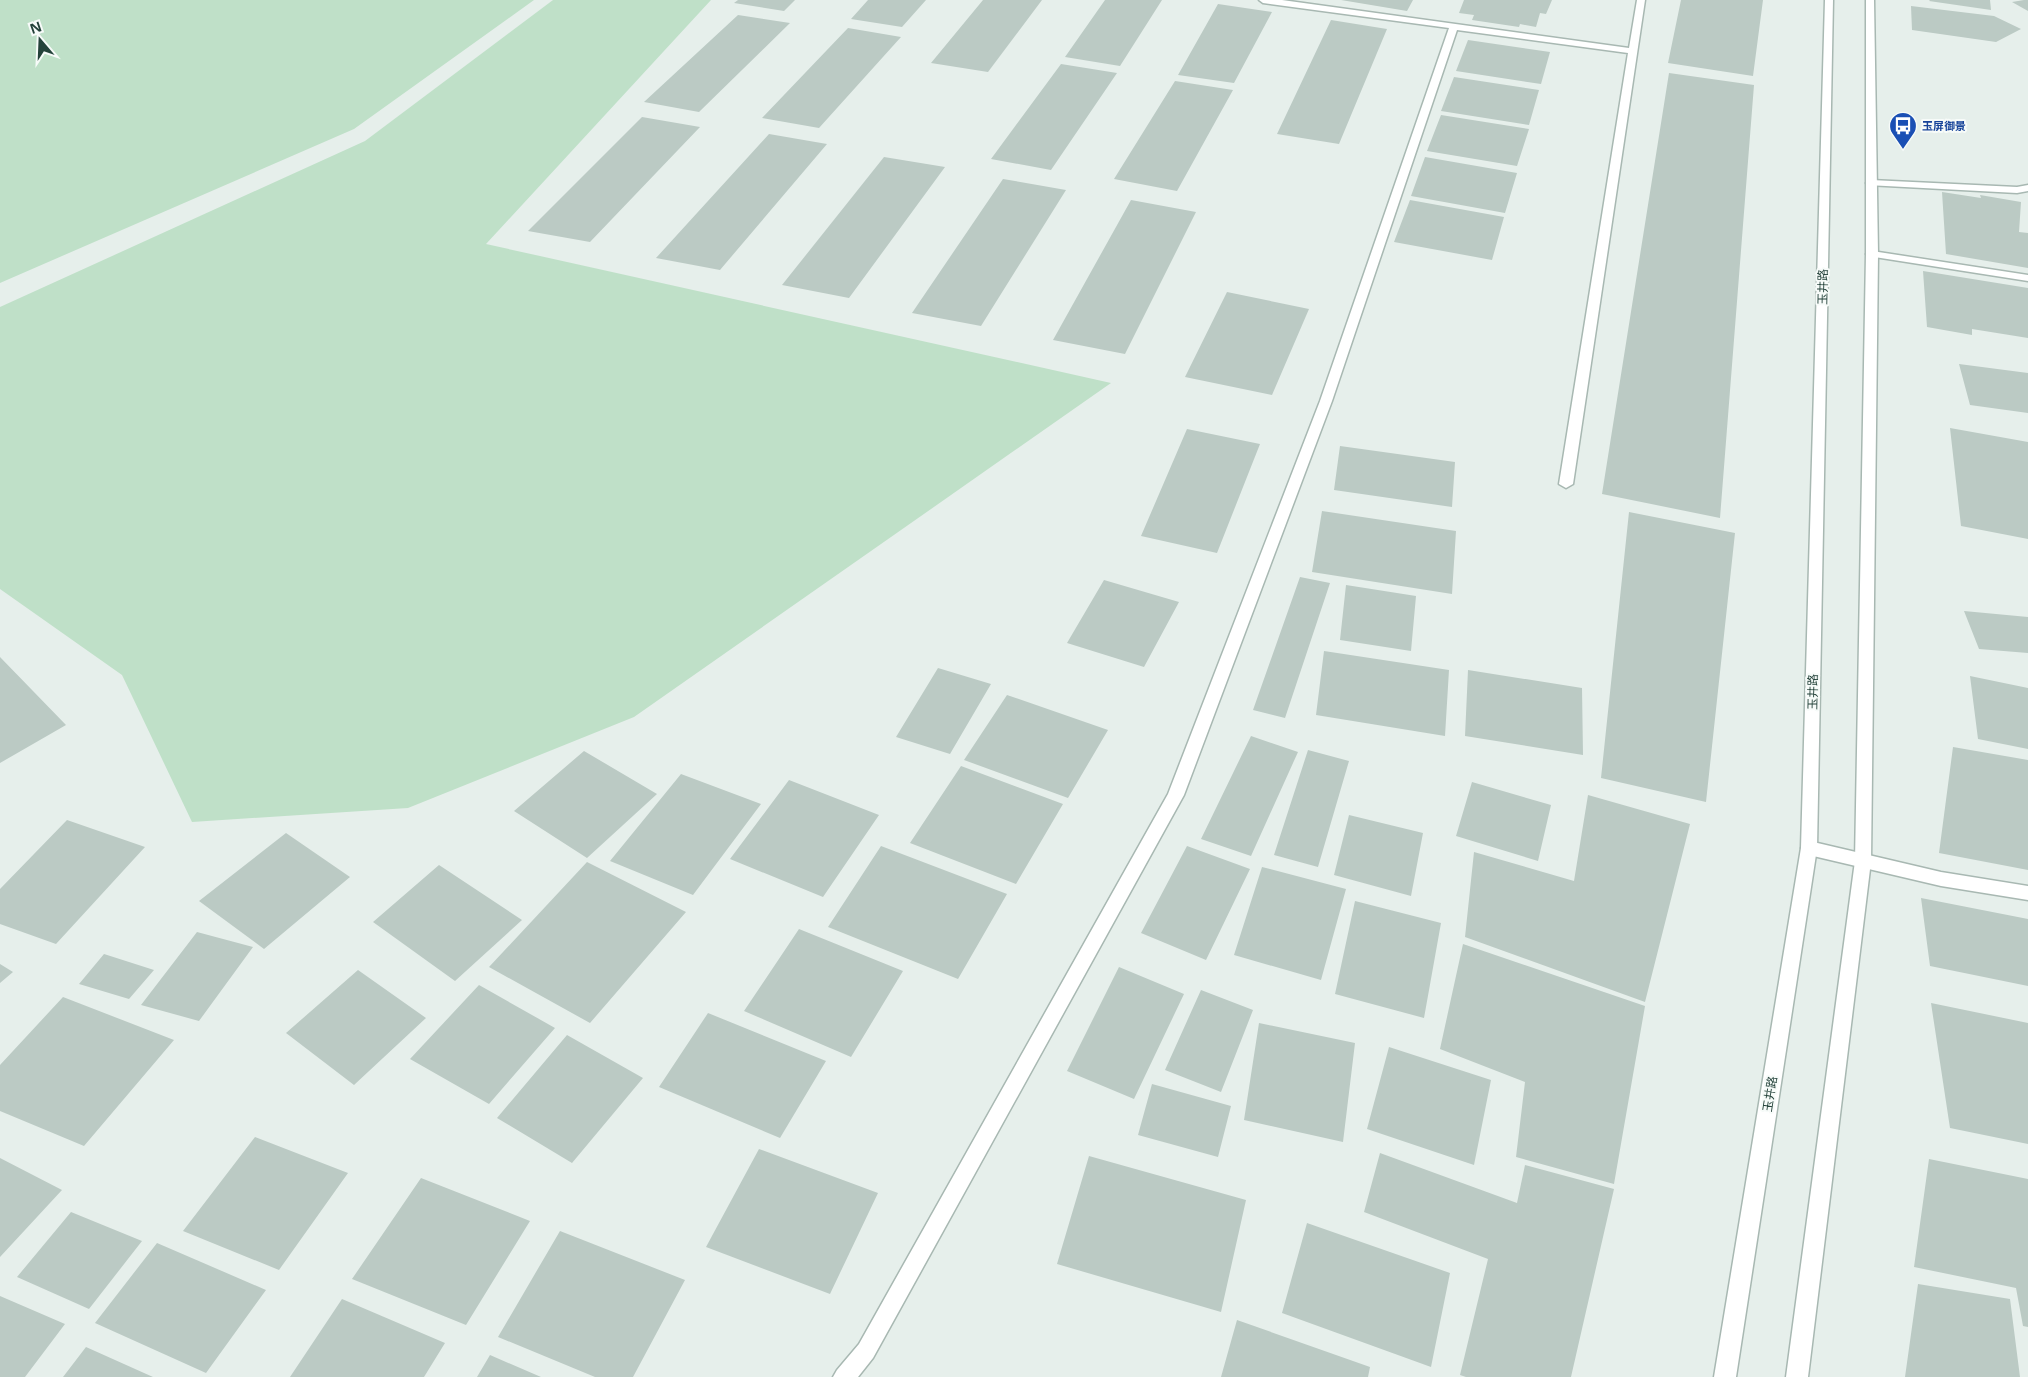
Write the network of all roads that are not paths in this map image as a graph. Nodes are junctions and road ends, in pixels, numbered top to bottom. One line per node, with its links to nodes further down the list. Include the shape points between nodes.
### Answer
1 (1263, 0): 5 (street)
2 (1641, 0): 7 (street)
3 (1829, 0): 13 (street, 玉井路)
4 (1870, 0): 8 (street)
5 (1311, 3): 6 (street)
6 (1454, 26): 7 (street); 16 (street, via 1326,401 1176,795 866,1351)
7 (1633, 51): 12 (street)
8 (1871, 183): 9 (street); 10 (street)
9 (2028, 188)
10 (1872, 254): 11 (street); 14 (street)
11 (2028, 278)
12 (1566, 484)
13 (1809, 848): 14 (street); 17 (street, 玉井路)
14 (1863, 860): 15 (street, via 1941,879); 18 (street)
15 (2028, 893)
16 (844, 1377)
17 (1725, 1377)
18 (1797, 1377)

